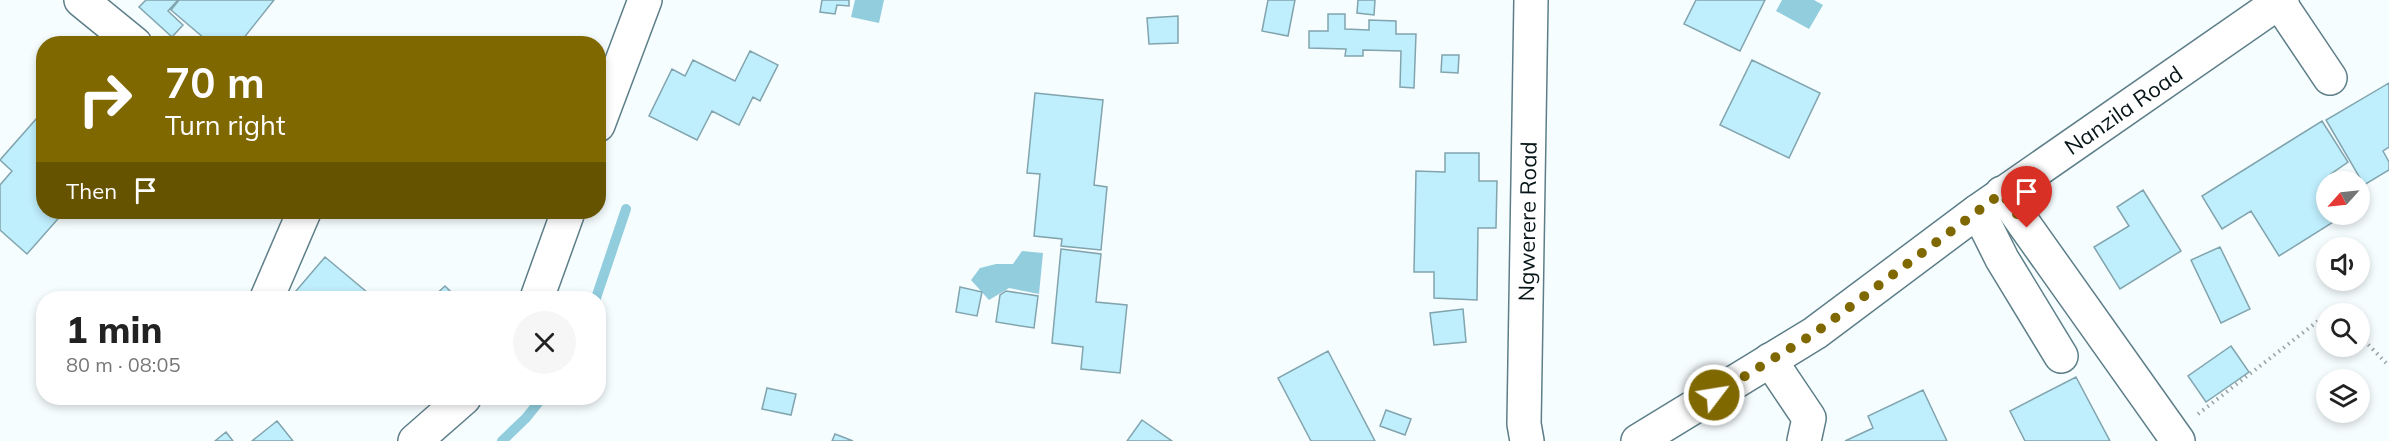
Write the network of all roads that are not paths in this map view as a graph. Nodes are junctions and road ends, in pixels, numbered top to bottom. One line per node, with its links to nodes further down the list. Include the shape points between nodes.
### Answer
1 (81, 0): 5 (street)
2 (645, 0): 7 (street)
3 (1531, 0): 18 (street, Ngwerere Road, via 1525,295)
4 (2280, 1): 6 (street); 8 (street, Nanzila Road)
5 (125, 36)
6 (2330, 78)
7 (606, 103)
8 (1990, 202): 13 (street, via 2002,259); 14 (street, Nanzila Road, via 1815,333); 16 (street)
9 (301, 219): 11 (street)
10 (565, 219): 12 (street)
11 (270, 291)
12 (540, 291)
13 (2061, 356)
14 (1770, 360): 19 (street, Nanzila Road); 20 (street, via 1809,418)
15 (456, 405): 17 (street)
16 (2176, 437)
17 (415, 441)
18 (1527, 441)
19 (1638, 441)
20 (1804, 441)

